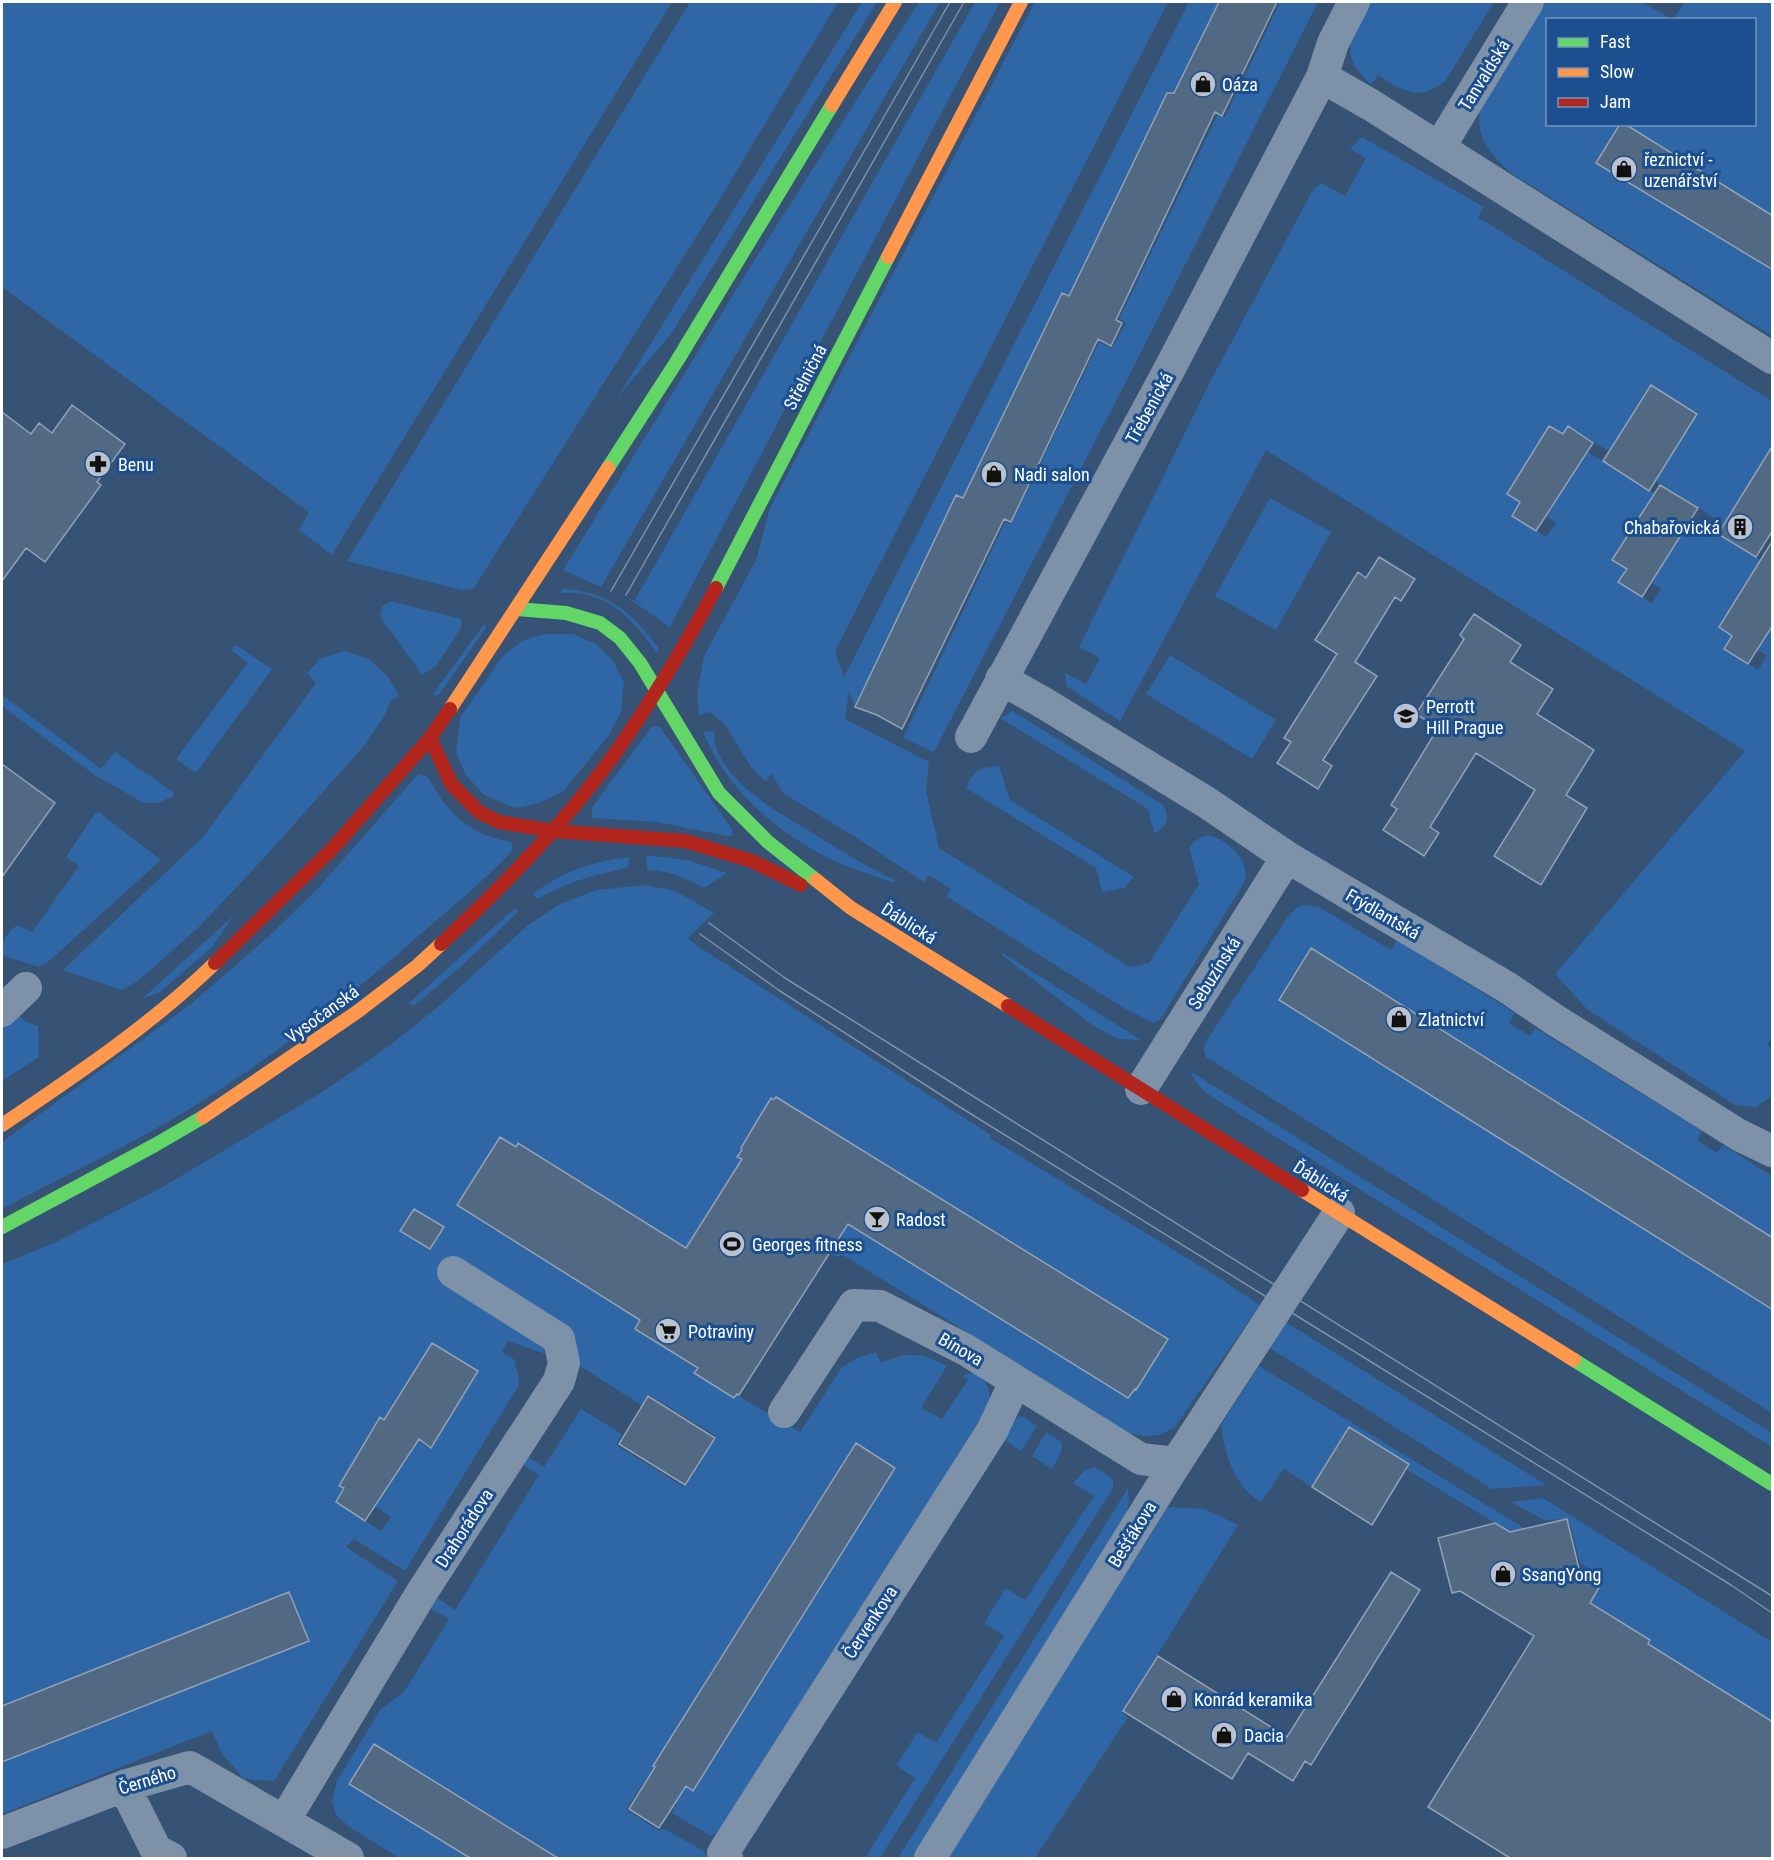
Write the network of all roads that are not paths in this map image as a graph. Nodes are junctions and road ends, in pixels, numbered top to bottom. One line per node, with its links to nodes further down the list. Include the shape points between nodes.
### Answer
1 (895, 2): 8 (main road, via 677,361)
2 (1021, 2): 10 (main road, Střelničná, via 683,650)
3 (1354, 2): 5 (street, Třebenická, via 1333,43)
4 (1528, 2): 6 (street, Tanvaldská)
5 (1322, 77): 6 (street); 9 (street, Třebenická)
6 (1439, 148): 7 (street)
7 (1773, 358)
8 (517, 609): 10 (main road, via 566,614 600,623 620,638); 12 (main road)
9 (1001, 680): 11 (street, Třebenická); 15 (street, Frýdlantská, via 1206,802)
10 (657, 690): 13 (main road, Střelničná); 16 (main road, via 719,793 768,842)
11 (971, 737)
12 (430, 738): 14 (main road, via 452,784 479,812 499,822); 20 (main road, via 333,848 195,983 103,1057)
13 (609, 761): 14 (main road, Vysočanská)
14 (553, 831): 16 (main road, via 685,842 752,861); 23 (main road, Vysočanská, via 486,902 417,966 357,1012 221,1106)
15 (1287, 857): 19 (street, Sebuzínská); 21 (street, Frýdlantská, via 1508,988 1739,1135)
16 (851, 908): 19 (main road, Ďáblická)
17 (26, 988): 18 (street)
18 (2, 1011)
19 (1141, 1089): 22 (main road, Ďáblická)
20 (2, 1125)
21 (1770, 1145)
22 (1339, 1213): 27 (street, Bešťákova); 28 (main road, Ďáblická)
23 (2, 1227)
24 (453, 1272): 30 (street, Drahorádova, via 559,1339 564,1364 559,1381 422,1592)
25 (1015, 1382): 26 (street, Bínova, via 966,1350 880,1306 854,1305); 27 (street, Bínova, via 1141,1459); 34 (street, Červenkova, via 992,1431 723,1853)
26 (784, 1413)
27 (1176, 1463): 35 (street, Bešťákova)
28 (1773, 1484)
29 (124, 1786): 30 (street, Černého, via 190,1767); 31 (street, Černého); 32 (street, via 156,1850)
30 (284, 1821): 33 (street, Černého)
31 (2, 1833)
32 (171, 1858)
33 (348, 1858)
34 (726, 1858)
35 (930, 1858)

